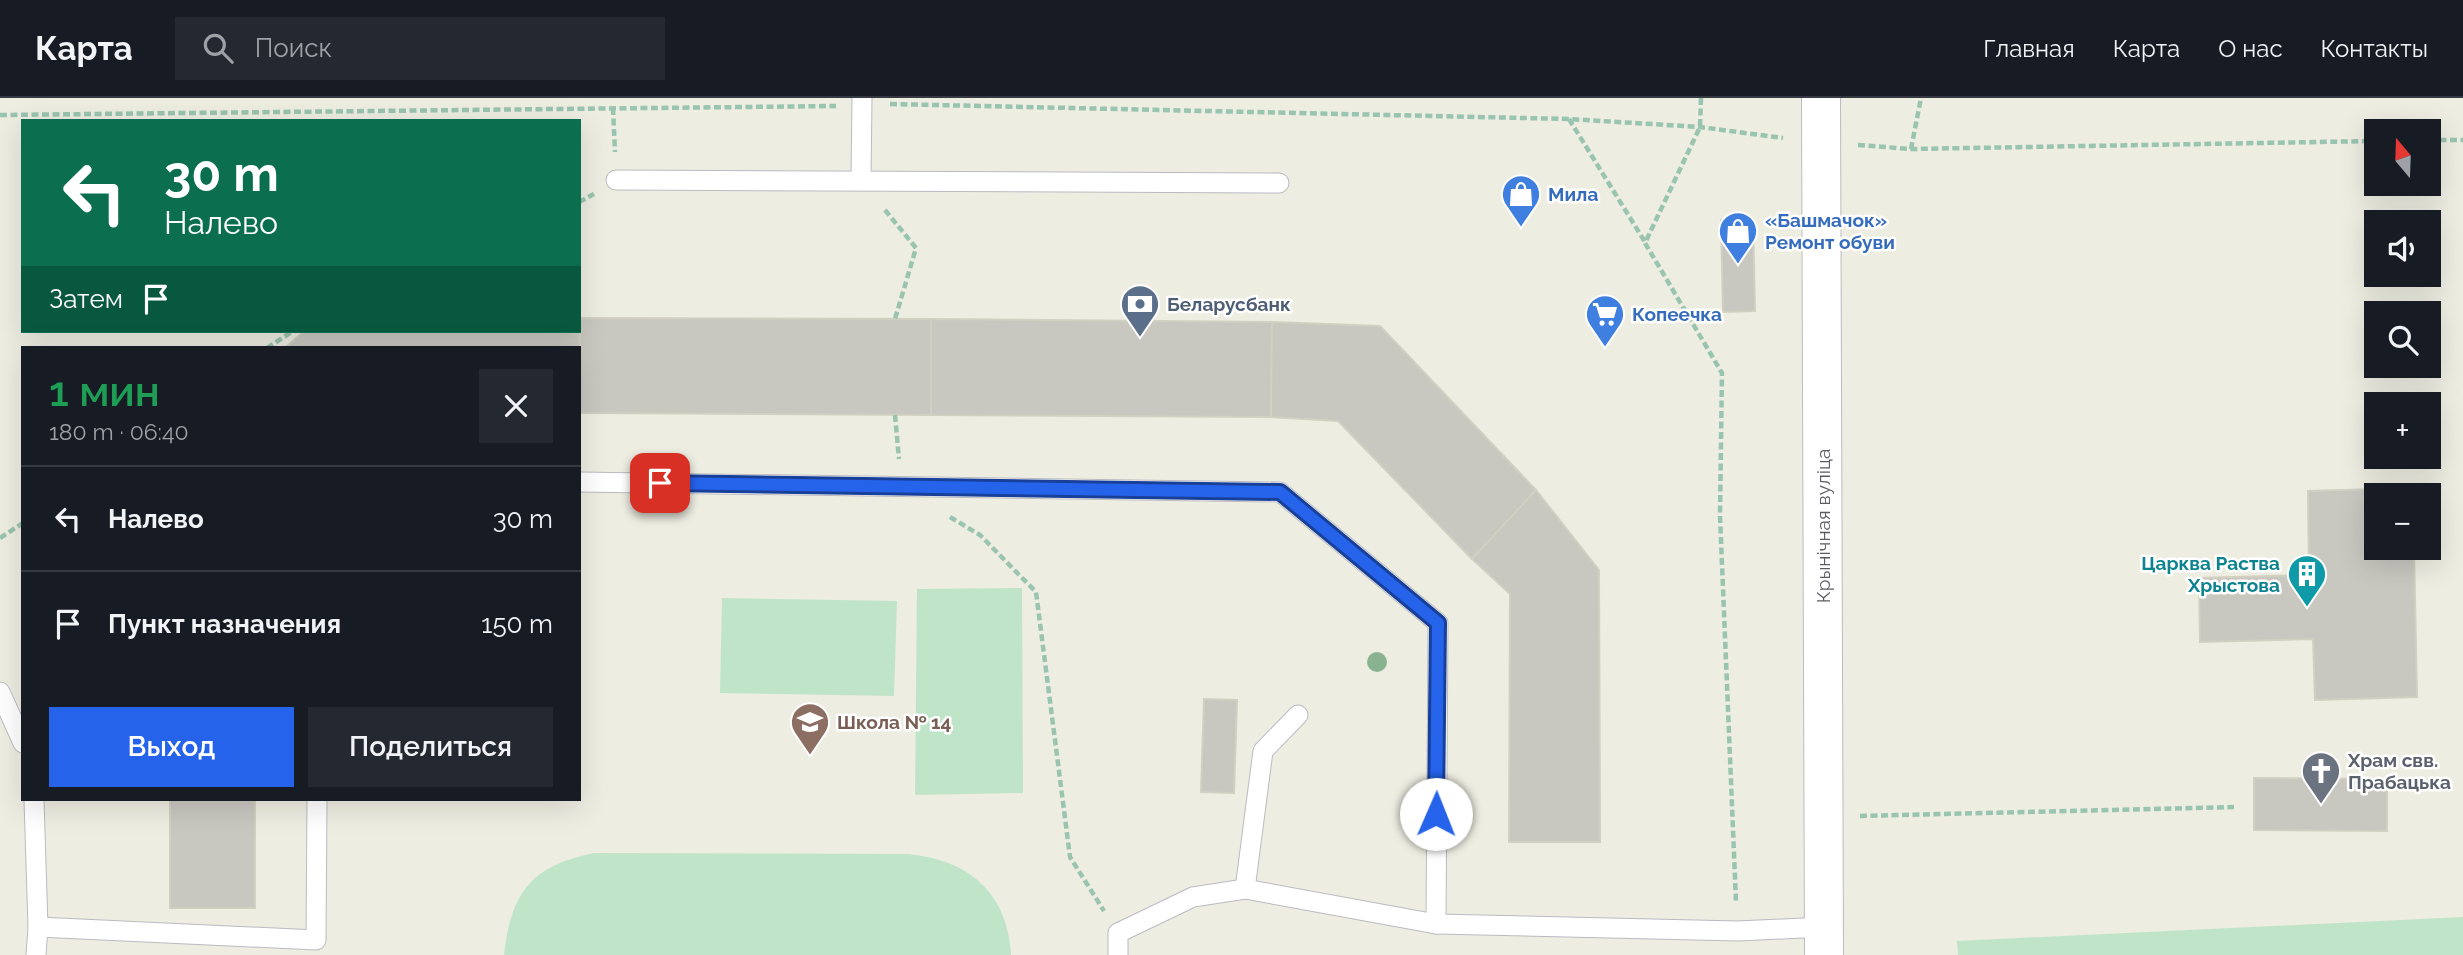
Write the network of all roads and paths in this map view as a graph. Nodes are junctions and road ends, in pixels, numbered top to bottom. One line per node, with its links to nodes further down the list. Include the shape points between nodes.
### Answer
1 (862, 98): 13 (lane)
2 (1700, 98): 6 (path)
3 (1821, 98): 10 (street, Крынічная вуліца)
4 (1921, 98): 11 (path)
5 (1569, 118): 15 (path)
6 (1700, 127): 10 (path); 15 (path)
7 (2441, 140): 8 (path)
8 (2463, 140)
9 (2364, 141): 11 (path)
10 (1821, 142): 11 (path); 30 (street, Крынічная вуліца)
11 (1912, 149)
12 (616, 180): 13 (lane)
13 (860, 180): 14 (lane); 16 (path, via 916,248)
14 (1279, 183)
15 (1645, 243): 34 (path, via 1722,373 1720,516)
16 (895, 319)
17 (290, 333): 18 (path)
18 (270, 346)
19 (895, 415): 21 (path)
20 (581, 482): 21 (lane)
21 (900, 487): 32 (lane, via 1280,492 1438,623); 35 (path, via 980,535 1036,592 1070,857)
22 (21, 524): 23 (path)
23 (0, 538)
24 (0, 692): 26 (lane)
25 (1298, 715): 31 (lane, via 1263,751)
26 (21, 739)
27 (34, 801): 33 (lane)
28 (317, 801): 33 (lane, via 316,940)
29 (2234, 807): 30 (path)
30 (1824, 817): 36 (street, Крынічная вуліца)
31 (1245, 889): 32 (lane); 35 (lane, via 1192,897)
32 (1436, 924): 34 (lane)
33 (38, 927): 37 (lane)
34 (1738, 931): 36 (lane)
35 (1118, 933): 38 (lane)
36 (1824, 941)
37 (36, 955)
38 (1118, 955)

